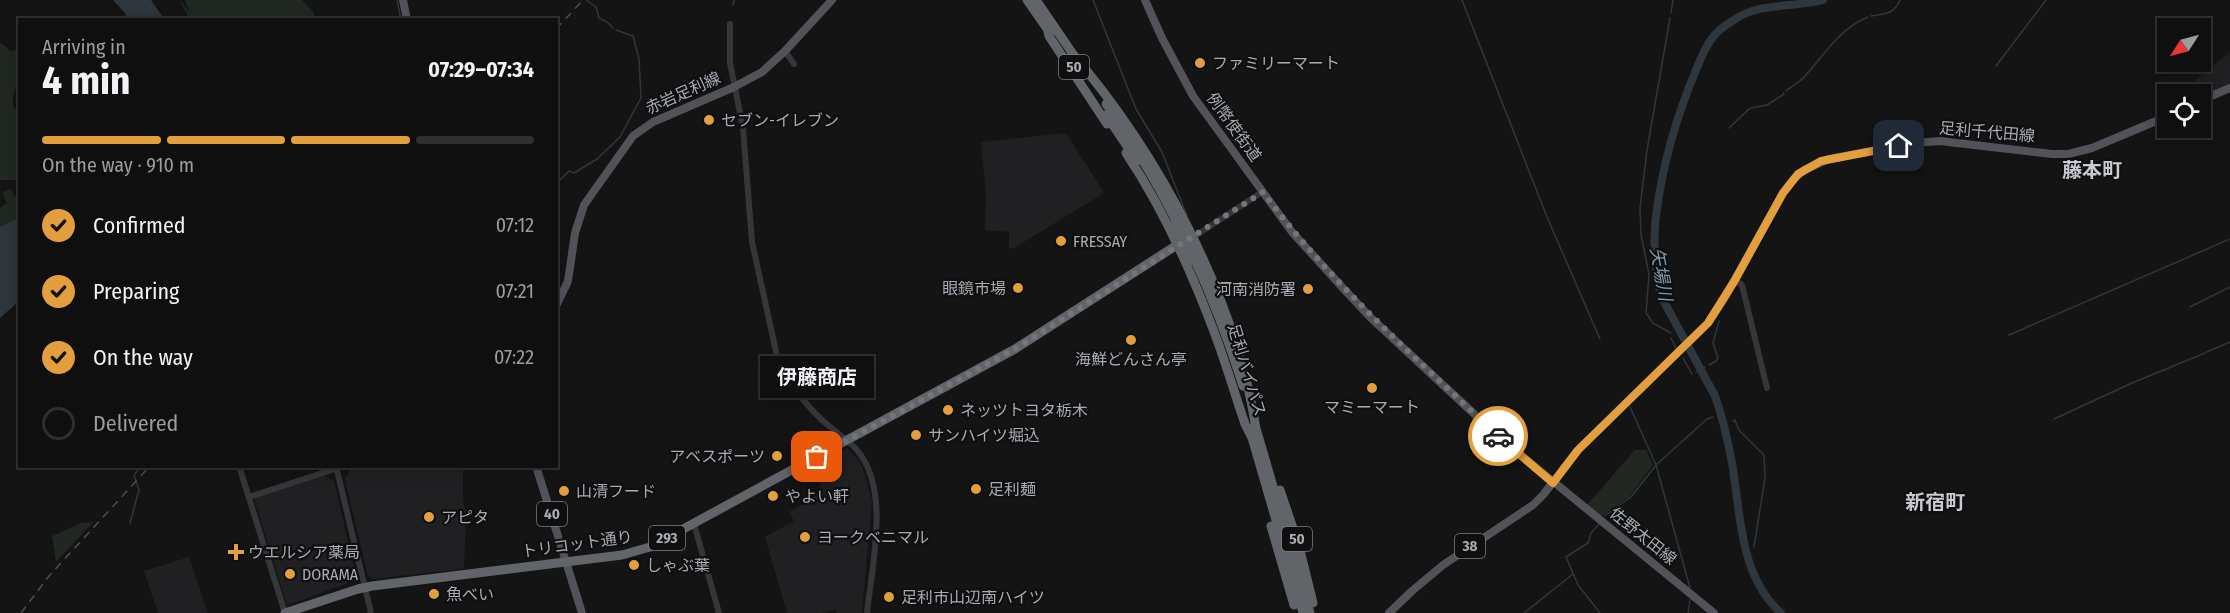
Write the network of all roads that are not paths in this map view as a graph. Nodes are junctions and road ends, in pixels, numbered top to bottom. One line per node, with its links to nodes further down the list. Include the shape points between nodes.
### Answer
1 (403, 0): 5 (main road)
2 (832, 0): 8 (main road, 赤岩足利線)
3 (1145, 0): 16 (main road, 例幣使街道, via 1187,86)
4 (1033, 3): 7 (highway, 足利バイパス / 50); 9 (highway, 足利バイパス / 50)
5 (407, 18)
6 (730, 24): 11 (street)
7 (1047, 28): 14 (highway, 足利バイパス / 50); 18 (highway, 50, via 1156,202)
8 (785, 51): 10 (street); 11 (main road, 赤岩足利線, via 762,72)
9 (1071, 52): 14 (highway, 足利バイパス / 50); 17 (highway, 50, via 1140,146)
10 (794, 64)
11 (734, 87): 20 (main road, 赤岩足利線, via 665,116 633,136 584,205 575,233 568,281); 23 (street, via 743,128 752,242 777,356 808,405)
12 (2230, 88): 13 (main road)
13 (2211, 96)
14 (1104, 105): 22 (highway, 足利バイパス / 50, bridge, via 1184,248 1241,386)
15 (2157, 121): 19 (main road, 足利千代田線 / 38, via 2075,153 2052,154 1940,141 1821,161 1804,170 1788,186)
16 (1263, 192): 17 (street); 28 (main road, 例幣使街道, via 1292,232 1370,317)
17 (1192, 238): 18 (highway, トリコット通り / 293); 22 (highway, 50, via 1230,327 1246,377)
18 (1177, 245): 22 (highway, 50, via 1213,330 1241,413); 23 (highway, トリコット通り / 293, via 1015,349)
19 (1735, 280): 21 (street, via 1742,285); 28 (main road, 足利千代田線 / 38, via 1713,317 1693,340 1578,450)
20 (558, 302)
21 (1767, 388)
22 (1254, 433): 27 (highway, 足利バイパス / 50); 29 (highway, 足利バイパス / 50)
23 (847, 441): 32 (highway, トリコット通り / 293); 39 (street, via 869,470 877,503)
24 (240, 468): 30 (street)
25 (336, 468): 30 (street); 34 (street)
26 (537, 468): 33 (main road, 40)
27 (1268, 470): 31 (highway, 足利バイパス / 50); 43 (highway, 50, via 1291,519)
28 (1553, 483): 44 (main road, 足利千代田線 / 38, via 1533,505 1443,565); 45 (main road, 佐野太田線)
29 (1266, 485): 31 (highway, 足利バイパス / 50); 40 (highway, 50, via 1268,511)
30 (249, 497): 35 (street)
31 (1274, 502): 41 (highway, 足利バイパス / 50); 42 (highway, 足利バイパス / 50)
32 (694, 524): 33 (highway, トリコット通り / 293, via 632,554); 38 (street)
33 (566, 562): 34 (highway, トリコット通り / 293); 37 (main road, 40)
34 (365, 587): 35 (highway, トリコット通り / 293); 36 (street)
35 (285, 613)
36 (371, 613)
37 (582, 613)
38 (719, 613)
39 (867, 613)
40 (1297, 613)
41 (1303, 613)
42 (1310, 613)
43 (1316, 613)
44 (1389, 613)
45 (1714, 613)

